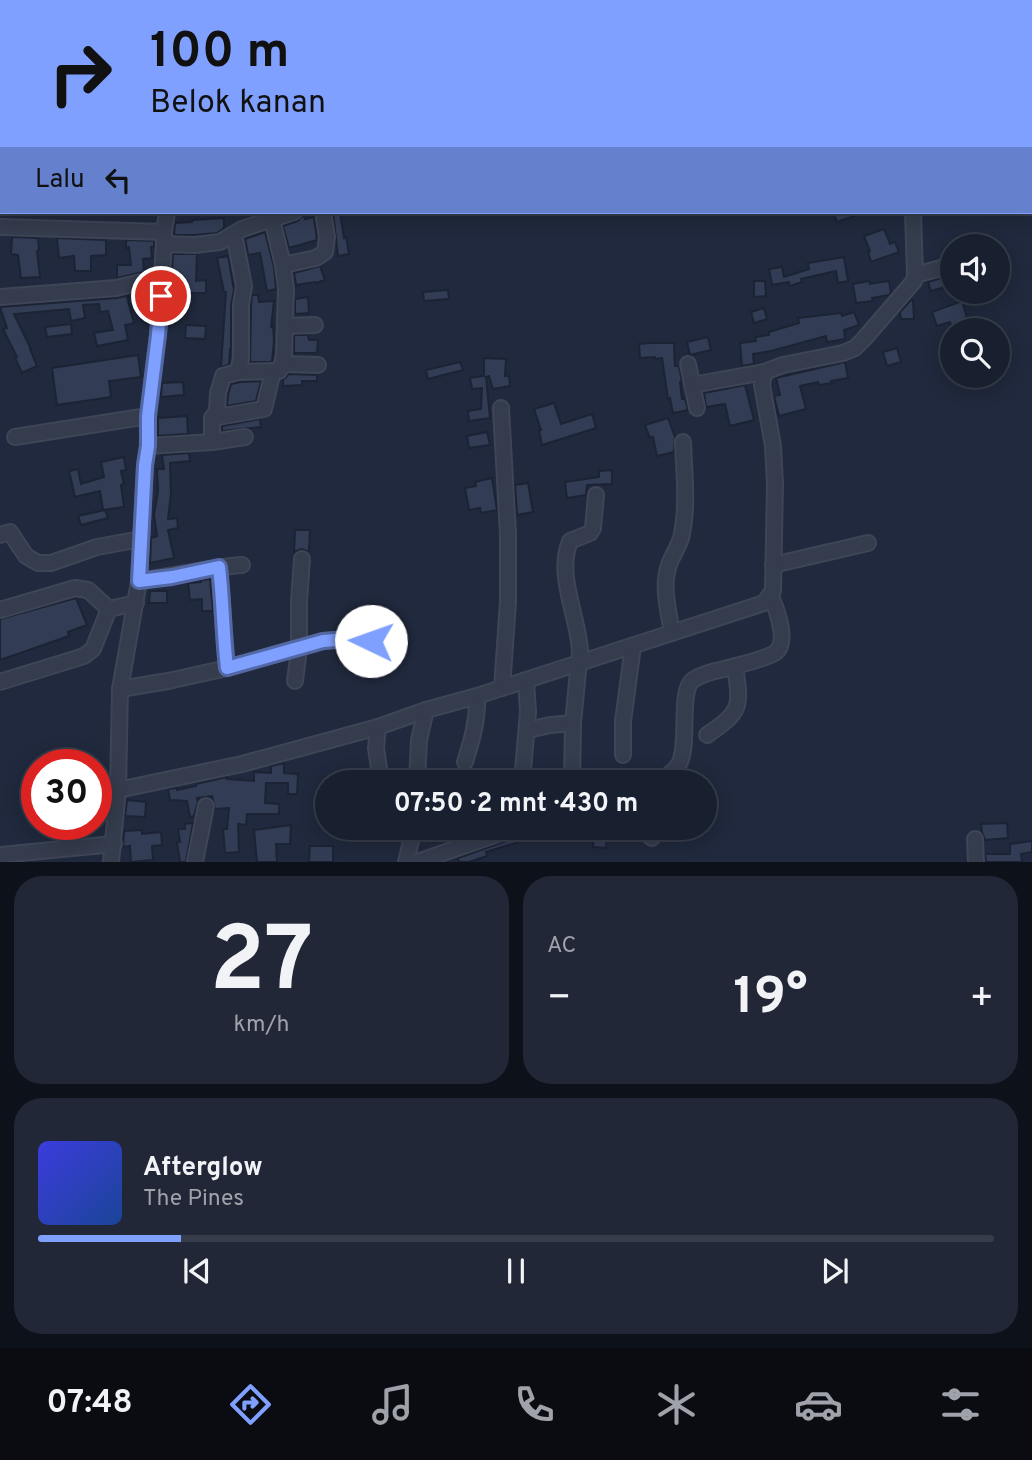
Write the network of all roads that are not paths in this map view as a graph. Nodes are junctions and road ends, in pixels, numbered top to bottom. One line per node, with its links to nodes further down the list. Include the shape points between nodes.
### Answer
1 (171, 214): 8 (street)
2 (288, 214): 5 (street)
3 (323, 214): 9 (street, via 325,252)
4 (913, 214): 11 (street)
5 (272, 219): 7 (street); 9 (street)
6 (0, 227): 8 (street)
7 (234, 234): 8 (street, via 205,244); 19 (street, via 244,286)
8 (164, 238): 12 (street)
9 (283, 265): 15 (street)
10 (940, 268): 11 (street)
11 (915, 275): 20 (street, via 910,287 855,348)
12 (162, 277): 13 (street, via 116,288); 24 (street)
13 (0, 297)
14 (315, 325): 15 (street)
15 (286, 326): 18 (street)
16 (688, 364): 21 (street)
17 (317, 365): 18 (street)
18 (278, 368): 19 (street); 25 (street, via 264,409)
19 (237, 372): 25 (street, via 223,376)
20 (764, 372): 21 (street); 37 (street, via 775,484)
21 (692, 385): 23 (street)
22 (501, 408): 55 (street, via 508,534)
23 (698, 408)
24 (148, 416): 26 (street); 30 (street)
25 (212, 418): 28 (street)
26 (15, 436)
27 (245, 437): 28 (street)
28 (212, 442): 30 (street)
29 (683, 442): 44 (street, via 685,513 682,536 666,577)
30 (148, 446): 33 (street)
31 (596, 495): 48 (street, via 593,528 570,541 567,553)
32 (0, 535): 33 (street, via 10,532 26,556 51,564 97,547)
33 (141, 539): 39 (street)
34 (868, 543): 37 (street)
35 (302, 559): 47 (street)
36 (242, 565): 38 (street)
37 (773, 565): 40 (street)
38 (219, 567): 39 (street); 50 (street)
39 (139, 581): 41 (street)
40 (770, 595): 44 (street, via 764,603); 49 (street, via 780,622 779,646 775,652)
41 (136, 603): 42 (street); 54 (street)
42 (109, 609): 43 (street, via 88,590 75,588); 53 (street, via 93,649 84,656)
43 (0, 610)
44 (672, 633): 46 (street)
45 (371, 641): 47 (street, via 334,639)
46 (633, 646): 48 (street); 62 (street)
47 (299, 649): 50 (street); 52 (street)
48 (579, 662): 51 (street); 58 (street)
49 (735, 666): 61 (street, via 738,707); 68 (street, via 709,672 689,685 681,760)
50 (227, 668): 54 (street)
51 (526, 680): 55 (street); 60 (street)
52 (295, 681)
53 (0, 682)
54 (120, 688): 69 (street)
55 (502, 688): 56 (street)
56 (477, 696): 57 (street); 63 (street)
57 (426, 709): 59 (street); 65 (street)
58 (573, 723): 60 (street); 67 (street)
59 (378, 727): 64 (street); 69 (street, via 242,764)
60 (528, 730): 66 (street)
61 (707, 736)
62 (623, 755)
63 (466, 762)
64 (380, 770)
65 (418, 770)
66 (523, 770)
67 (572, 770)
68 (674, 770)
69 (118, 790): 74 (street)
70 (206, 806): 77 (street)
71 (975, 839): 80 (street)
72 (411, 840): 78 (street)
73 (480, 840): 79 (street)
74 (114, 844): 75 (street); 76 (street)
75 (0, 855)
76 (111, 862)
77 (195, 862)
78 (406, 862)
79 (417, 862)
80 (976, 862)

